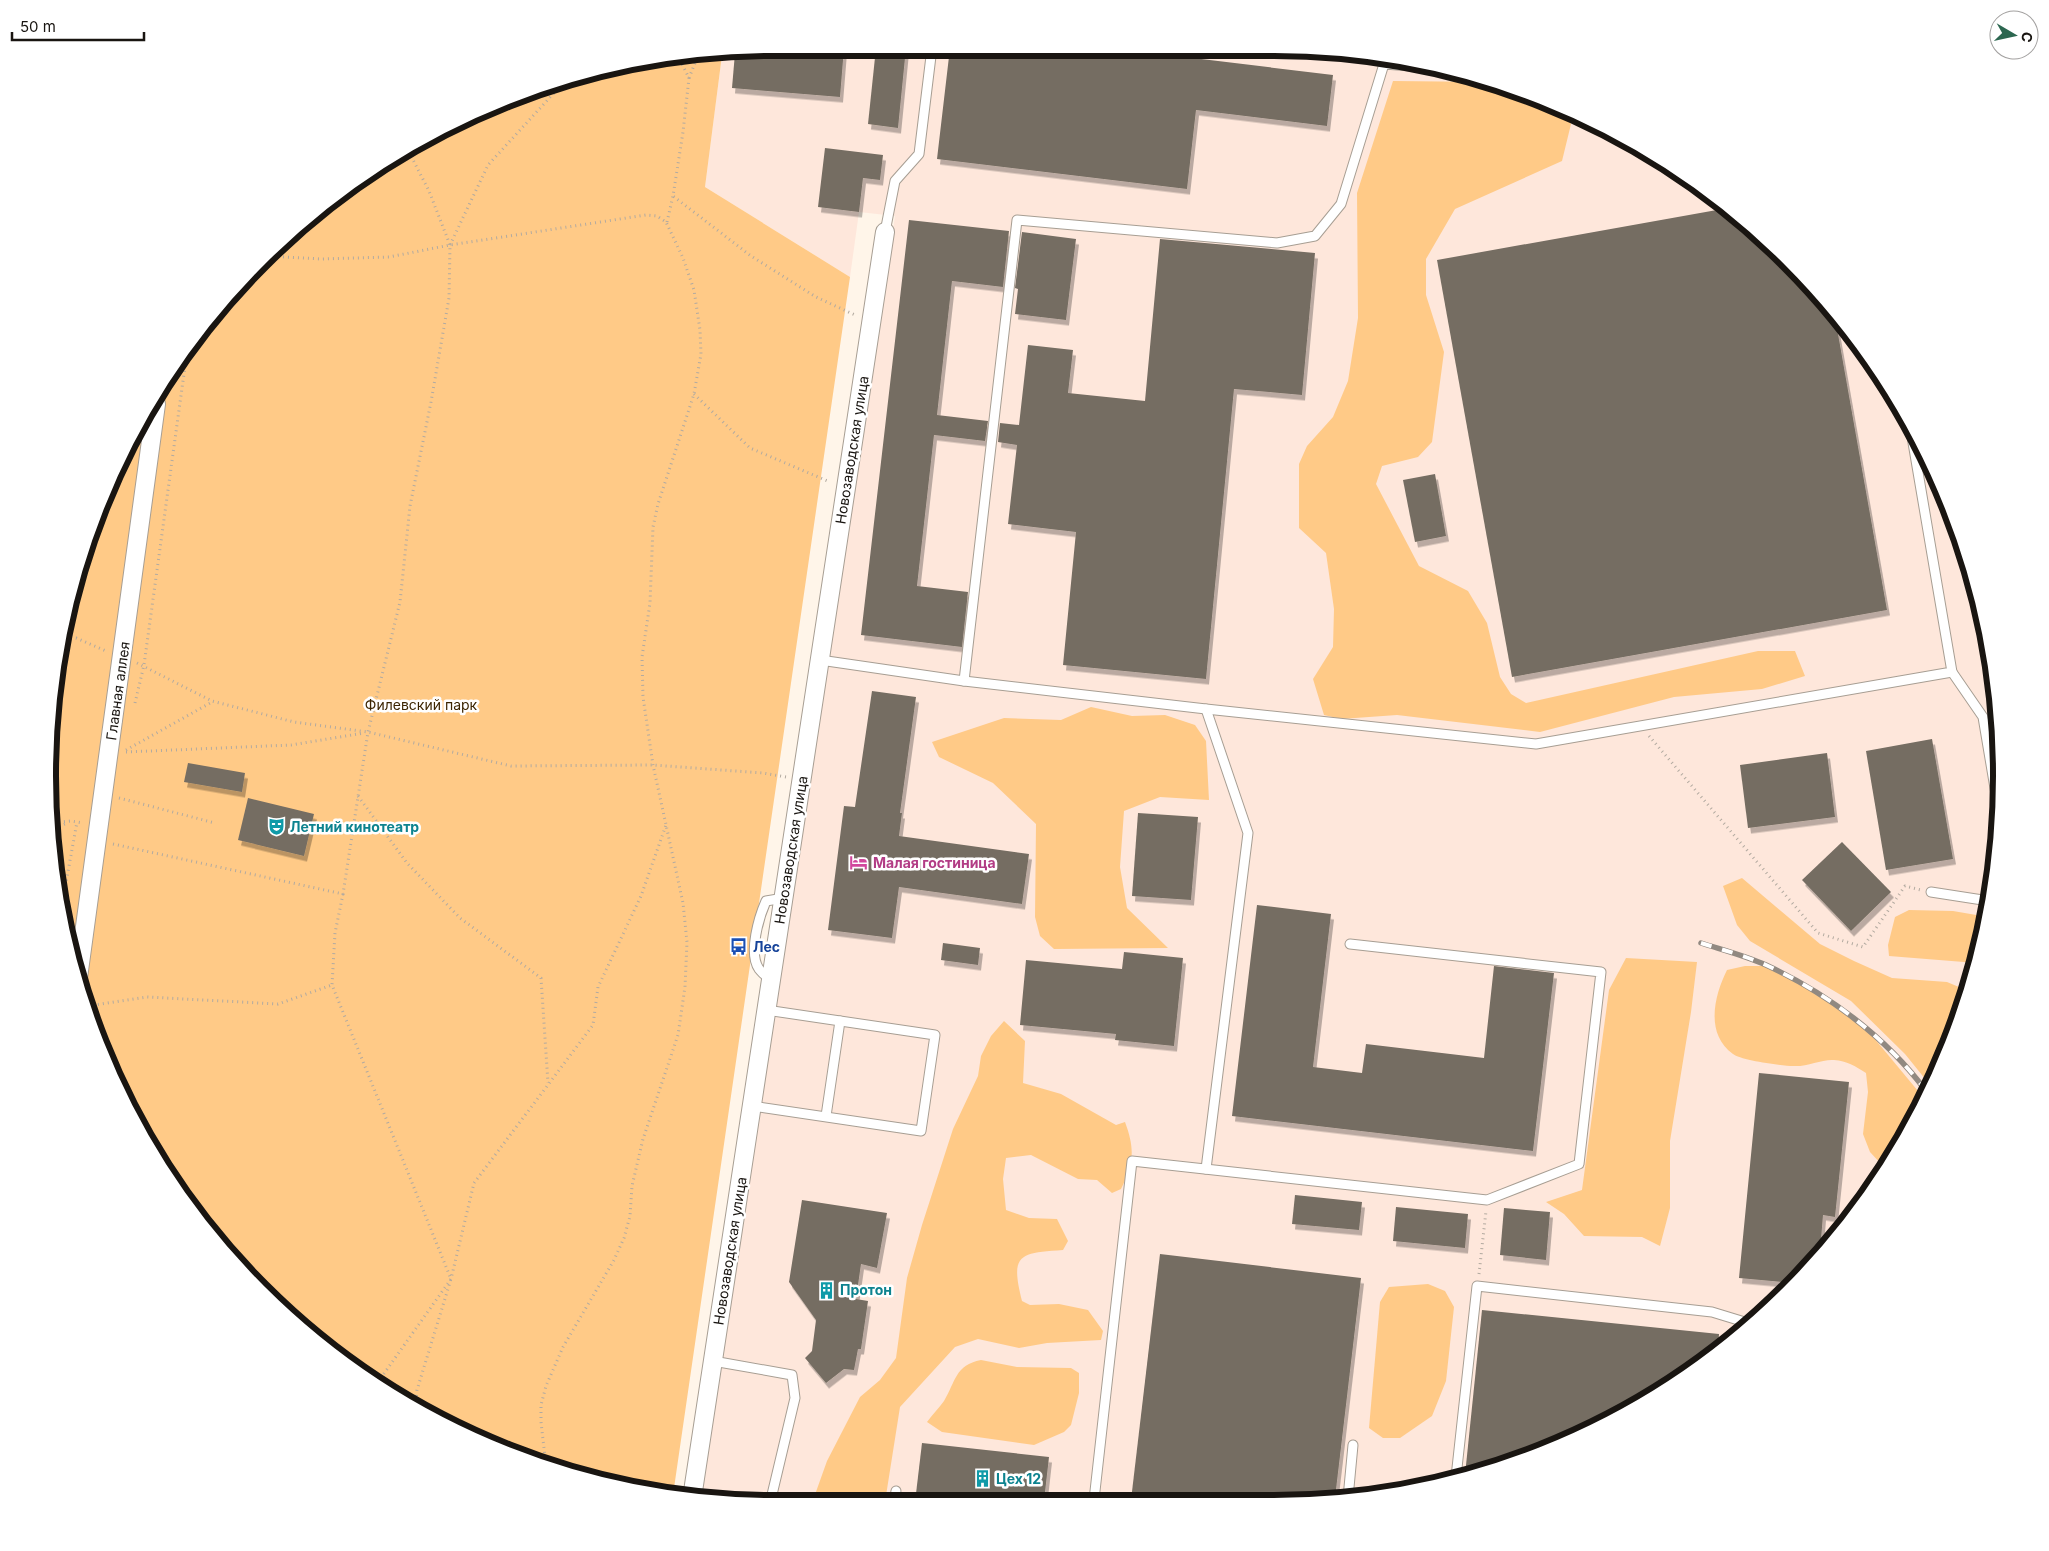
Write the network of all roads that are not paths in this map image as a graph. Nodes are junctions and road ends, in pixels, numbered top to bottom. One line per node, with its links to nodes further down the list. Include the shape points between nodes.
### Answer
1 (931, 56): 3 (lane, via 919,154 895,181)
2 (1384, 65): 8 (lane, via 1340,204 1315,236 1277,243 1017,220)
3 (885, 232): 6 (street, Новозаводская улица)
4 (155, 413): 14 (street, Главная аллея)
5 (1914, 448): 7 (lane)
6 (820, 660): 8 (lane); 15 (street, Новозаводская улица)
7 (1952, 672): 9 (lane, via 1536,744); 10 (lane, via 1983,717)
8 (964, 680): 9 (lane)
9 (1206, 709): 19 (lane, via 1248,834)
10 (1993, 776)
11 (1931, 892): 12 (lane)
12 (1982, 900)
13 (1350, 944): 19 (lane, via 1601,972 1579,1164 1487,1200)
14 (81, 960)
15 (766, 1010): 16 (lane); 17 (street, Новозаводская улица)
16 (840, 1021): 18 (lane); 18 (lane, via 935,1036 921,1131)
17 (752, 1106): 18 (lane); 21 (street, Новозаводская улица)
18 (826, 1116)
19 (1206, 1169): 29 (lane, via 1132,1161)
20 (1742, 1321): 23 (lane, via 1712,1312 1477,1286)
21 (713, 1361): 24 (street, Новозаводская улица); 27 (lane, via 792,1374 795,1398)
22 (1353, 1445): 26 (lane)
23 (1457, 1471)
24 (693, 1490)
25 (896, 1491): 28 (lane)
26 (1349, 1491)
27 (772, 1495)
28 (895, 1495)
29 (1095, 1495)

